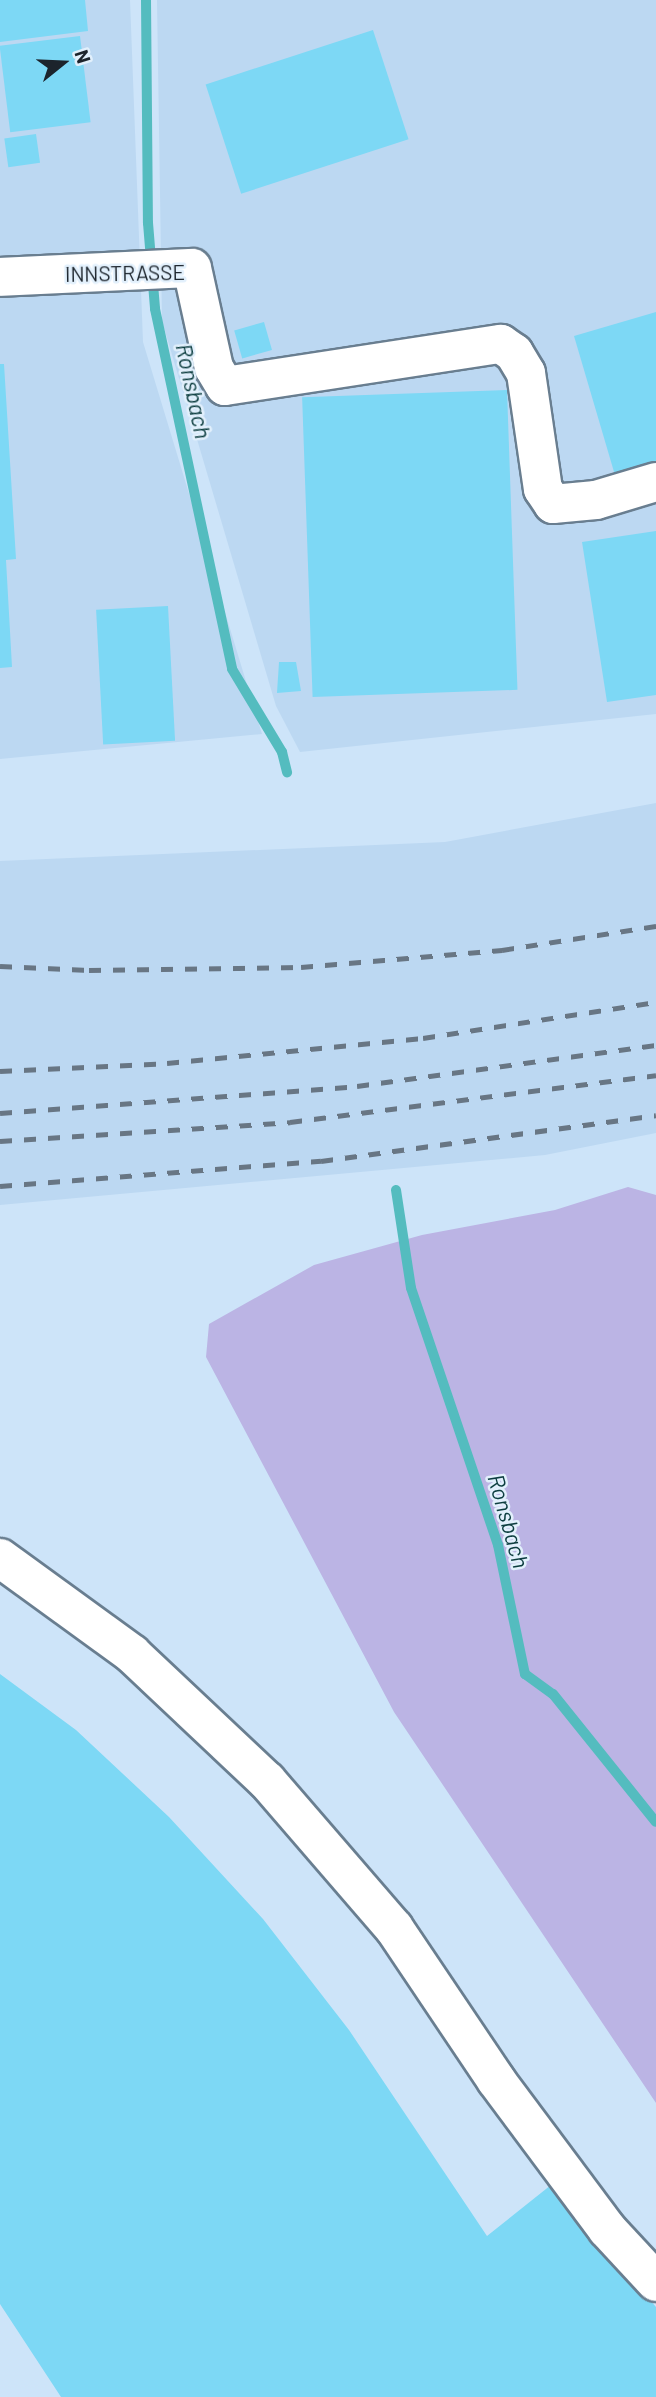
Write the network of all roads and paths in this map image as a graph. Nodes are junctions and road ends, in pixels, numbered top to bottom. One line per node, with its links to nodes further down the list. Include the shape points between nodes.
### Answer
1 (0, 277): 2 (street, INNSTRASSE, via 192,268 215,368 225,386 501,344 514,353 526,373 543,489 553,504 584,502)
2 (656, 482)
3 (0, 1558): 4 (street, via 132,1654 267,1781 394,1928 503,2091 607,2229)
4 (656, 2282)

